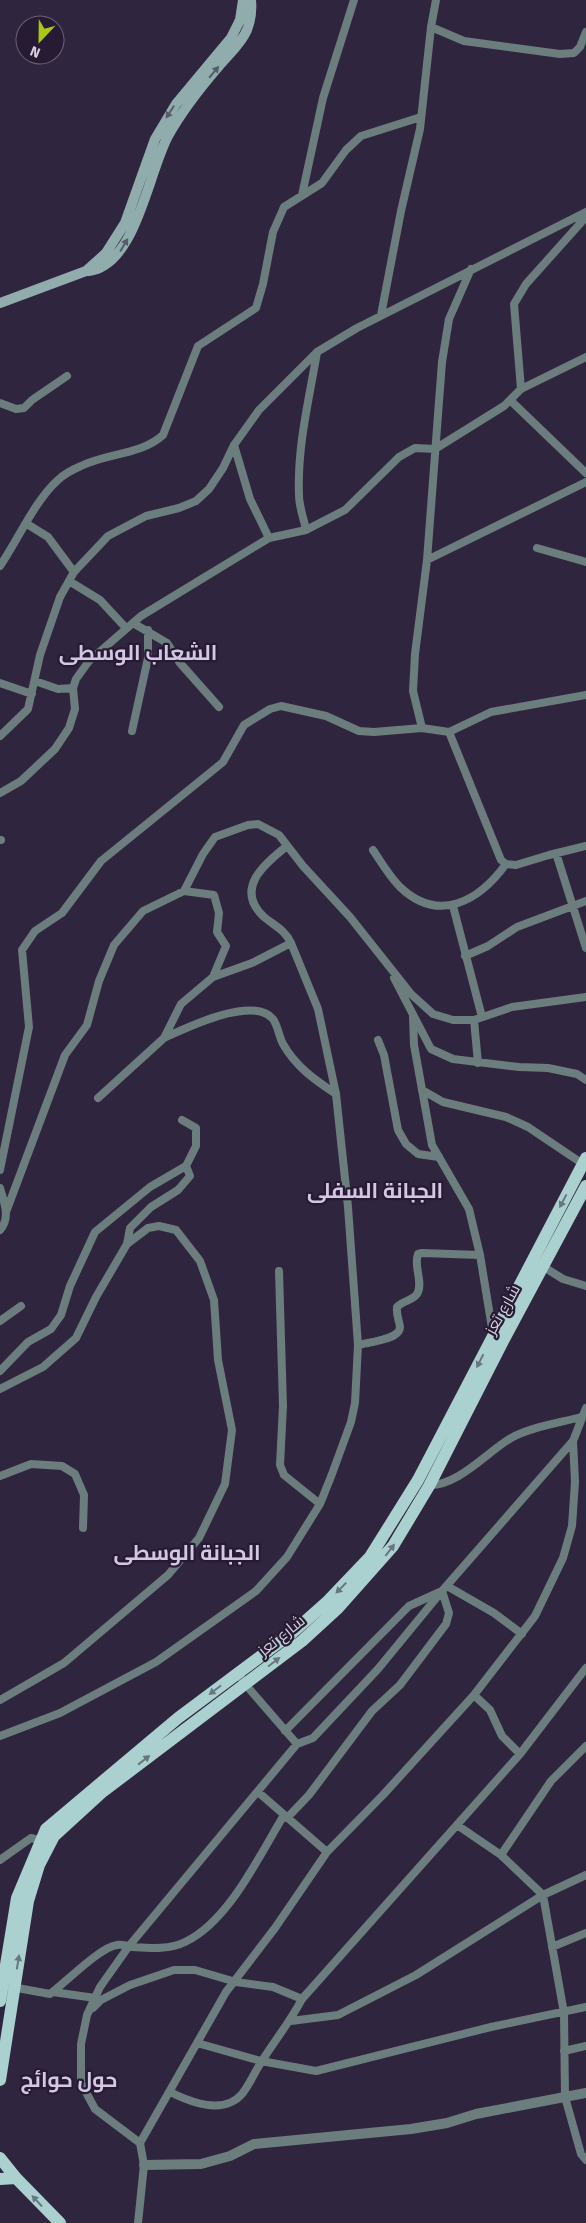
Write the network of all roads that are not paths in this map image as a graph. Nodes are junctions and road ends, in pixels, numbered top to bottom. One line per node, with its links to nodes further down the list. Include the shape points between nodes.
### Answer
1 (243, 0): 7 (main road, via 240,20 233,34)
2 (250, 0): 7 (main road, one-way to 2, via 242,39 250,18)
3 (354, 0): 9 (street, via 323,98)
4 (436, 0): 5 (street)
5 (431, 27): 6 (street, via 464,41 560,54 574,53); 8 (street)
6 (586, 32)
7 (196, 85): 13 (main road, via 163,146 135,225 113,260 103,267)
8 (421, 117): 9 (street, via 360,136 322,183); 14 (street)
9 (302, 195): 25 (street, via 284,207 273,232 256,308 198,346 163,435 149,445 82,466 58,480)
10 (586, 212): 12 (street)
11 (586, 217): 18 (street, via 526,284 514,304)
12 (471, 270): 14 (street); 22 (street, via 449,319)
13 (0, 304)
14 (381, 315): 15 (street)
15 (317, 352): 21 (street, via 259,410); 26 (street, via 302,431 300,460 299,497)
16 (586, 357): 18 (street)
17 (67, 376): 20 (street, via 24,408 16,409)
18 (521, 389): 19 (street)
19 (510, 400): 22 (street); 23 (street)
20 (0, 403)
21 (234, 445): 27 (street, via 250,499); 32 (street, via 209,489 196,501 146,516 108,536)
22 (435, 449): 26 (street, via 416,448 398,457 345,510); 29 (street)
23 (586, 473)
24 (586, 482): 29 (street)
25 (27, 524): 31 (street); 32 (street, via 48,538)
26 (306, 530): 27 (street)
27 (269, 538): 34 (street)
28 (537, 548): 30 (street)
29 (427, 560): 43 (street, via 413,691)
30 (586, 562)
31 (0, 566)
32 (74, 572): 33 (street)
33 (69, 580): 35 (street, via 100,600); 37 (street, via 40,655)
34 (133, 623): 35 (street); 36 (street)
35 (126, 628): 39 (street, via 89,661)
36 (148, 630): 42 (street, via 168,643 180,663); 44 (street, via 148,658)
37 (36, 681): 39 (street, via 58,689); 40 (street)
38 (0, 683): 40 (street)
39 (73, 688): 47 (street, via 75,709 69,728 54,749 21,781)
40 (32, 694): 46 (street, via 28,709)
41 (586, 695): 45 (street, via 491,712)
42 (219, 707)
43 (422, 728): 45 (street); 77 (street, via 374,732 298,709 281,706 270,709 244,725 223,762 210,774 101,861 62,913 35,931 22,950 29,1027)
44 (132, 731)
45 (449, 732): 52 (street, via 496,850)
46 (0, 736)
47 (0, 793)
48 (288, 846): 53 (street, via 279,835 258,824 215,837); 57 (street, via 265,864 251,892 253,901 264,916 287,934); 60 (street)
49 (586, 846): 51 (street)
50 (373, 850): 55 (street, via 399,886 409,894 423,902)
51 (556, 853): 52 (street, via 520,865); 56 (street)
52 (506, 864): 55 (street, via 494,881 468,900)
53 (184, 891): 61 (street, via 214,895 219,913 217,932 226,946); 80 (street, via 143,911 114,945 99,981 87,1025 65,1055)
54 (586, 902): 56 (street)
55 (453, 906): 59 (street)
56 (573, 906): 58 (street); 59 (street, via 517,927)
57 (291, 943): 61 (street, via 252,963); 71 (street, via 318,1009)
58 (586, 948)
59 (465, 956): 64 (street)
60 (387, 964): 63 (street); 65 (street, via 411,994 433,1014 453,1020)
61 (213, 977): 66 (street, via 181,1004)
62 (586, 997): 64 (street, via 512,1007)
63 (413, 1016): 68 (street, via 431,1049 453,1059); 70 (street, via 414,1045)
64 (482, 1017): 65 (street)
65 (474, 1020): 68 (street)
66 (164, 1038): 71 (street, via 207,1019 243,1012 268,1014 299,1067); 72 (street)
67 (378, 1040): 74 (street, via 384,1055 398,1130 406,1144 418,1154)
68 (478, 1063): 69 (street, via 548,1068 577,1074)
69 (586, 1080)
70 (422, 1090): 74 (street, via 432,1145); 75 (street, via 443,1102 506,1116)
71 (336, 1094): 90 (street)
72 (98, 1098)
73 (182, 1120): 76 (street, via 196,1128 196,1146)
74 (438, 1157): 83 (street, via 469,1209)
75 (584, 1161): 89 (main road, شارع تعز, one-way to 89)
76 (186, 1166): 82 (street, via 190,1176 178,1190 151,1207 130,1228); 91 (street, via 150,1186 95,1232 70,1286 61,1315 51,1329 28,1342)
77 (0, 1170)
78 (586, 1186): 84 (main road, شارع تعز)
79 (0, 1188): 80 (street)
80 (6, 1212): 81 (street)
81 (0, 1230)
82 (127, 1244): 92 (street, via 76,1338 42,1367); 106 (street, via 148,1228 169,1228 176,1230 200,1261 214,1300 218,1360 232,1430 225,1484 199,1538 168,1575 64,1663)
83 (480, 1255): 89 (street); 90 (street, via 418,1254 419,1288 412,1298 396,1306 398,1332 394,1336)
84 (544, 1268): 86 (street, via 563,1279); 89 (main road, شارع تعز)
85 (279, 1271): 98 (street, via 284,1406 280,1465 284,1475)
86 (586, 1286)
87 (21, 1306): 88 (street)
88 (0, 1321)
89 (498, 1338): 97 (main road, شارع تعز)
90 (358, 1344): 98 (street, via 353,1412)
91 (0, 1371)
92 (0, 1389)
93 (586, 1408): 94 (street)
94 (581, 1417): 95 (street); 97 (street, via 511,1438 448,1481)
95 (573, 1441): 100 (street); 101 (street, via 572,1526 563,1558 536,1616)
96 (0, 1476): 99 (street, via 31,1464 62,1466 75,1474 84,1495)
97 (424, 1483): 103 (main road, شارع تعز, one-way to 103, via 370,1557 328,1601 292,1633); 104 (main road, شارع تعز, one-way to 97, via 302,1641 338,1608 394,1546)
98 (320, 1504): 108 (street, via 287,1557 256,1591 156,1662 60,1713)
99 (83, 1528)
100 (444, 1588): 101 (street, via 494,1613); 107 (street, via 409,1606); 109 (street, via 378,1669 313,1738); 113 (street, via 449,1613 446,1624 400,1686 372,1711 309,1795)
101 (522, 1634): 105 (street)
102 (586, 1668): 111 (street)
103 (238, 1672): 104 (street); 115 (main road, شارع تعز, one-way to 115, via 46,1829)
104 (245, 1684): 107 (street); 115 (main road, شارع تعز, one-way to 104, via 101,1793)
105 (474, 1695): 111 (street, via 490,1710 502,1736); 116 (street)
106 (0, 1700)
107 (286, 1731): 109 (street)
108 (0, 1736)
109 (297, 1744): 112 (street)
110 (586, 1746): 117 (street, via 551,1781)
111 (520, 1754): 114 (street)
112 (258, 1792): 113 (street); 122 (street)
113 (286, 1816): 116 (street); 122 (street, via 219,1916 202,1932 169,1947)
114 (457, 1826): 117 (street); 128 (street)
115 (45, 1842): 118 (street, via 31,1838); 125 (main road, شارع تعز, via 17,1898)
116 (327, 1852): 124 (street)
117 (501, 1855): 120 (street)
118 (0, 1860)
119 (586, 1875): 120 (street)
120 (543, 1895): 123 (street); 133 (street, via 416,1975 338,2016)
121 (586, 1933): 123 (street)
122 (129, 1946): 126 (street, via 116,1944 91,1959); 127 (street)
123 (552, 1947): 131 (street)
124 (236, 1982): 128 (street, via 272,1987); 132 (street, via 195,1970 174,1970 130,1985 101,2000); 134 (street, via 226,1992)
125 (8, 1986): 126 (street); 129 (main road, شارع تعز); 138 (main road, شارع تعز)
126 (53, 1992): 127 (street)
127 (95, 1998): 132 (street)
128 (302, 1999): 133 (street)
129 (0, 2001)
130 (586, 2007): 131 (street)
131 (564, 2013): 136 (street); 137 (street, via 316,2071)
132 (87, 2015): 142 (street, via 81,2044 81,2083 95,2109)
133 (291, 2021): 137 (street)
134 (197, 2043): 137 (street); 139 (street)
135 (586, 2046): 136 (street)
136 (564, 2051): 141 (street)
137 (261, 2061): 139 (street, via 241,2096 226,2104 195,2103)
138 (0, 2080)
139 (170, 2092): 142 (street)
140 (586, 2093): 141 (street)
141 (565, 2096): 144 (street, via 580,2154); 145 (street, via 411,2129 254,2144 230,2156 201,2164)
142 (140, 2142): 145 (street)
143 (0, 2158): 146 (main road)
144 (586, 2160)
145 (144, 2165): 149 (street)
146 (16, 2178): 147 (main road); 148 (main road, one-way to 146)
147 (0, 2179)
148 (60, 2223)
149 (138, 2223)

